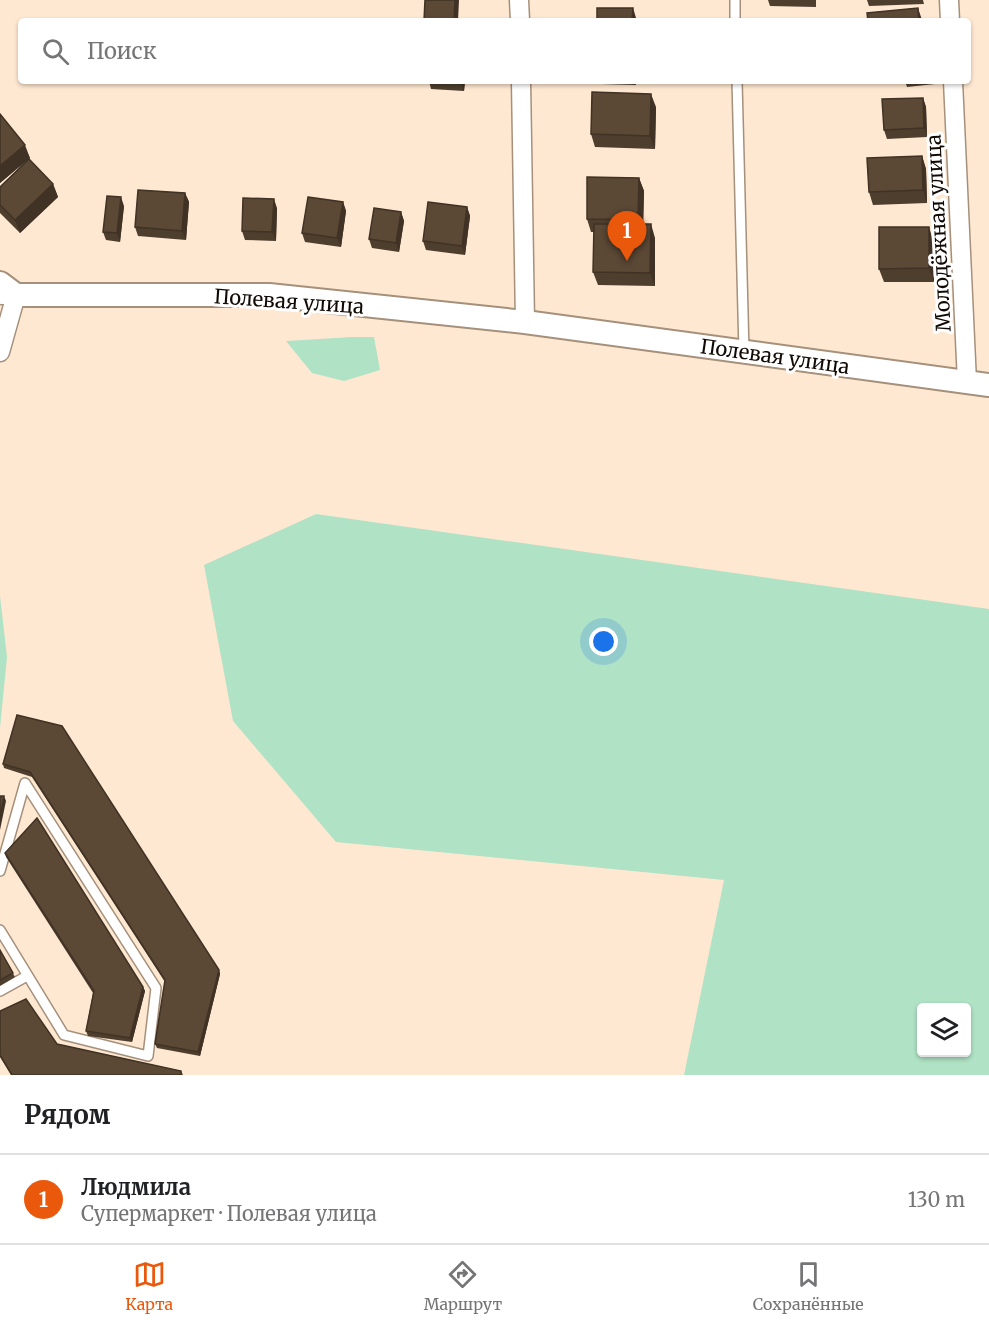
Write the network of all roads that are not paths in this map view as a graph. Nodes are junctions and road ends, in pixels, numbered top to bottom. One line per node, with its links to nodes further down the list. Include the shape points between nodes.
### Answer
1 (519, 0): 4 (street)
2 (735, 0): 5 (lane)
3 (949, 0): 6 (street)
4 (520, 18)
5 (735, 18)
6 (950, 18)
7 (521, 84): 11 (street)
8 (737, 84): 13 (lane)
9 (953, 84): 14 (street, Молодёжная улица)
10 (5, 291): 11 (street, Полевая улица, via 269,295); 12 (street)
11 (525, 322): 13 (street, Полевая улица)
12 (0, 352)
13 (744, 352): 14 (street, Полевая улица)
14 (978, 383)
15 (0, 871): 17 (lane, via 25,783 156,988 148,1056 64,1035)
16 (0, 930): 17 (lane)
17 (27, 976): 18 (lane)
18 (0, 991)

